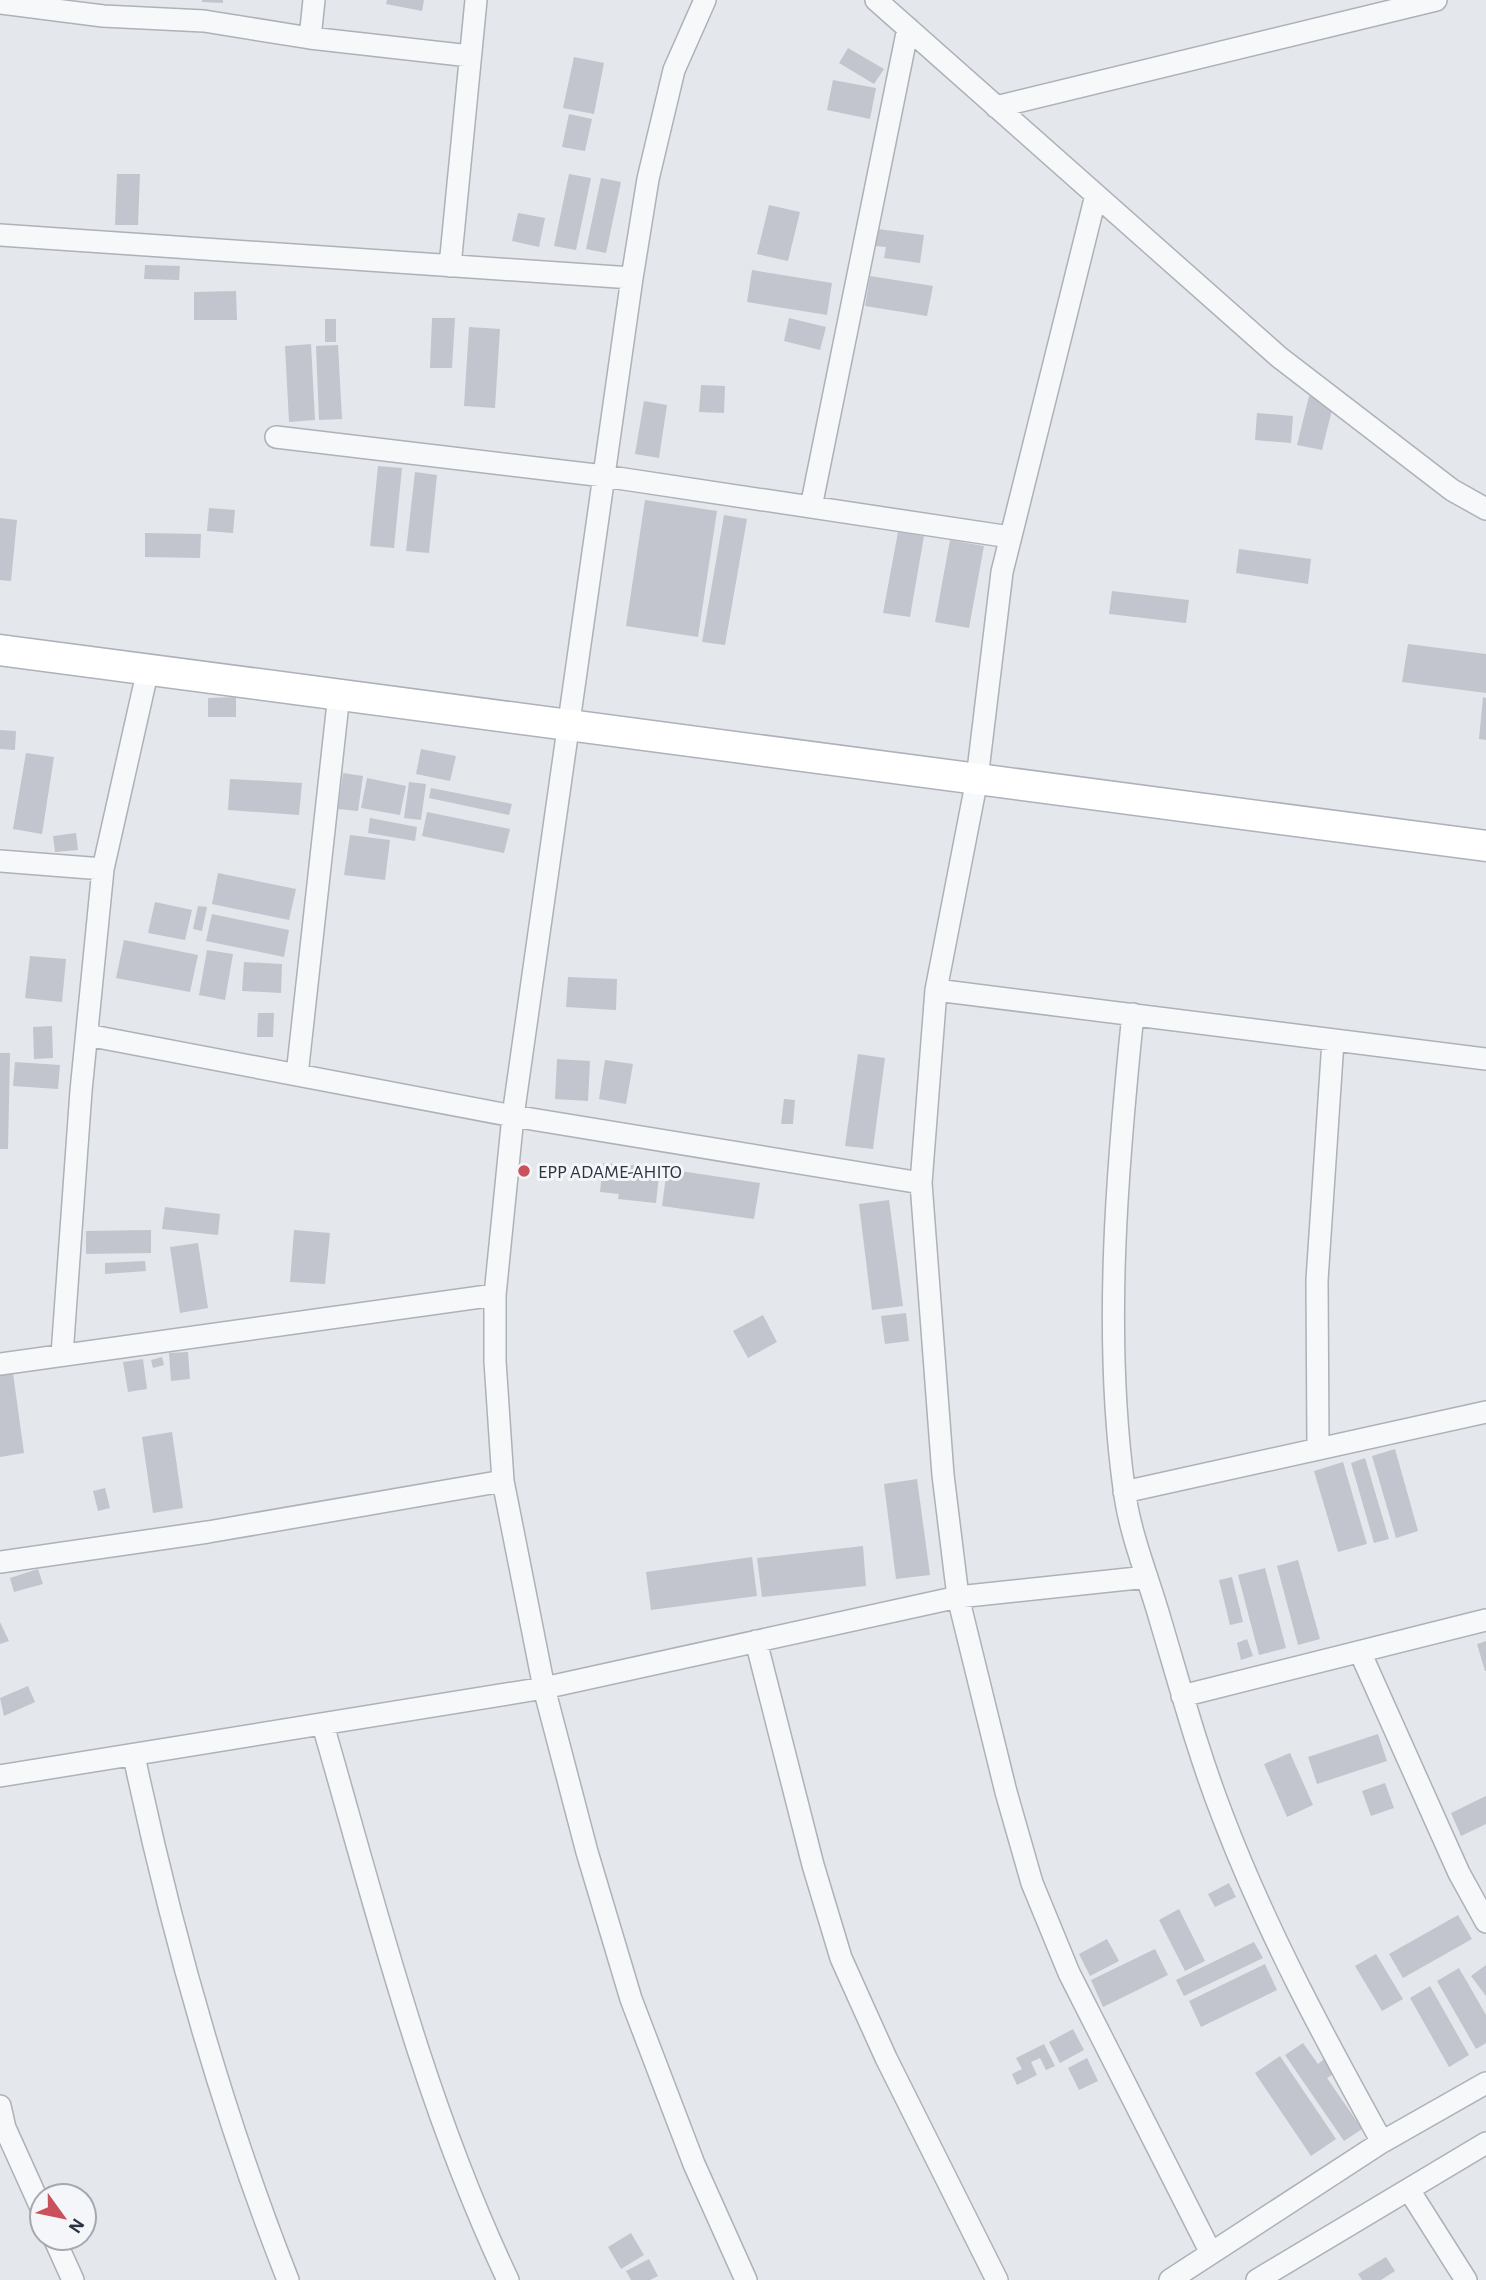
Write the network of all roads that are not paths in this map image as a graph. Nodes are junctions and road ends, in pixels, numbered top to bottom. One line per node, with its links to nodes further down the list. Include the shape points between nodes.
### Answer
1 (314, 0): 9 (street)
2 (475, 0): 10 (street)
3 (705, 0): 15 (street, via 674,70 648,179)
4 (876, 0): 8 (street)
5 (1434, 0): 11 (street)
6 (0, 3): 7 (street)
7 (103, 8): 9 (street)
8 (908, 28): 11 (street); 18 (street)
9 (310, 38): 10 (street)
10 (470, 56): 14 (street)
11 (996, 107): 12 (street)
12 (1096, 195): 19 (street, via 1279,357 1452,490); 20 (street)
13 (0, 235): 14 (street)
14 (450, 266): 15 (street)
15 (632, 278): 17 (street)
16 (276, 437): 17 (street)
17 (604, 476): 18 (street); 24 (street)
18 (811, 507): 20 (street)
19 (1486, 509)
20 (1010, 537): 25 (street)
21 (0, 650): 22 (main road)
22 (148, 669): 23 (main road); 28 (street)
23 (339, 694): 24 (main road); 34 (street)
24 (569, 725): 25 (main road); 35 (street)
25 (977, 779): 26 (main road); 29 (street)
26 (1486, 846)
27 (0, 861): 28 (street)
28 (103, 869): 31 (street)
29 (936, 990): 30 (street); 36 (street)
30 (1133, 1014): 32 (street); 43 (street, via 1115,1265 1117,1426)
31 (87, 1035): 34 (street); 38 (street)
32 (1333, 1041): 33 (street); 41 (street, via 1317,1280)
33 (1486, 1059)
34 (297, 1075): 35 (street)
35 (513, 1116): 36 (street); 37 (street)
36 (921, 1183): 46 (street, via 943,1475)
37 (495, 1295): 38 (street); 42 (street)
38 (62, 1356): 39 (street)
39 (0, 1364)
40 (1486, 1412): 41 (street)
41 (1318, 1448): 43 (street)
42 (503, 1481): 44 (street); 50 (street)
43 (1124, 1492): 45 (street)
44 (0, 1562)
45 (1147, 1577): 46 (street); 51 (street)
46 (958, 1597): 48 (street); 64 (street, via 1032,1883 1069,1973)
47 (1486, 1620): 49 (street)
48 (756, 1641): 50 (street); 69 (street, via 841,1958)
49 (1360, 1652): 51 (street); 55 (street, via 1459,1873)
50 (544, 1688): 52 (street); 68 (street, via 631,1999 694,2164)
51 (1182, 1696): 59 (street, via 1222,1816 1254,1892)
52 (323, 1725): 53 (street); 67 (street, via 443,2128)
53 (134, 1756): 54 (street); 66 (street, via 161,1884 201,2029)
54 (0, 1776)
55 (1486, 1922)
56 (1486, 2082): 59 (street)
57 (0, 2106): 58 (street)
58 (3, 2129): 61 (street)
59 (1382, 2142): 64 (street)
60 (1486, 2143): 62 (street)
61 (29, 2182)
62 (1409, 2190): 71 (street); 72 (street)
63 (60, 2252): 65 (street)
64 (1211, 2253): 70 (street)
65 (73, 2280)
66 (288, 2280)
67 (508, 2280)
68 (746, 2280)
69 (997, 2280)
70 (1170, 2280)
71 (1258, 2280)
72 (1466, 2280)

